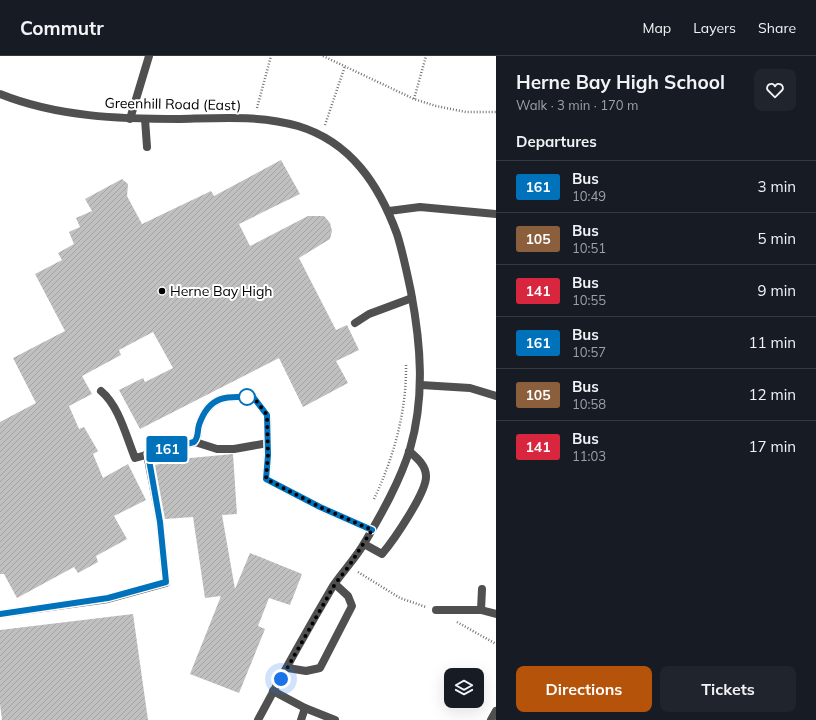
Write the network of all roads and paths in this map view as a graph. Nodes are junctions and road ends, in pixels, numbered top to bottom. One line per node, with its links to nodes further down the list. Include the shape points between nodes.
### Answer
1 (149, 56): 9 (street)
2 (271, 56): 11 (path, via 257,108 261,108)
3 (323, 56): 5 (path)
4 (426, 56): 7 (path)
5 (345, 66): 7 (path); 12 (path)
6 (0, 94): 9 (street, Greenhill Road (East), via 18,101 66,112)
7 (414, 99): 8 (path, via 466,112)
8 (496, 112)
9 (130, 119): 10 (street, Greenhill Road (East))
10 (146, 119): 11 (street, Greenhill Road (East)); 13 (street)
11 (259, 119): 12 (street, Greenhill Road (East), via 296,125)
12 (322, 135): 14 (street, Greenhill Road (East), via 353,157 374,184)
13 (147, 147)
14 (389, 211): 15 (street, via 420,206); 16 (street, Greenhill Road (East), via 399,241)
15 (496, 214)
16 (412, 298): 17 (street, via 369,314); 19 (street, Greenhill Road (East), via 420,352)
17 (355, 323)
18 (406, 358): 26 (path, via 404,402 399,426 385,474)
19 (421, 385): 21 (street, via 470,388); 24 (street, Greenhill Road (East), via 417,421)
20 (101, 390): 25 (street, via 118,415 135,458)
21 (496, 396)
22 (194, 442): 23 (street, via 217,449); 23 (street, via 197,439 199,425 212,405 225,396 231,396 254,398 267,415); 25 (street)
23 (268, 443): 27 (street, via 266,479)
24 (410, 450): 27 (street, Greenhill Road (East)); 28 (street, via 422,463 426,476 421,492 396,538 382,554)
25 (148, 454): 34 (street, via 160,522 166,582 108,598)
26 (371, 506)
27 (372, 530): 28 (street, Greenhill Road (East))
28 (364, 544): 29 (street, Greenhill Road (East))
29 (349, 566): 30 (street, Greenhill Road (East)); 32 (path, via 400,598)
30 (335, 584): 38 (street, Greenhill Road (East)); 38 (street, via 348,596 352,606 320,668 306,671)
31 (482, 589): 33 (street)
32 (436, 610): 33 (street)
33 (481, 610): 35 (street)
34 (0, 614)
35 (496, 614)
36 (456, 622): 37 (path)
37 (496, 644)
38 (288, 668): 39 (street, Greenhill Road (East))
39 (273, 691): 40 (street); 42 (street, Greenhill Road (East))
40 (305, 708): 43 (street); 44 (street)
41 (496, 711): 45 (street)
42 (258, 720)
43 (301, 720)
44 (335, 720)
45 (491, 720)

